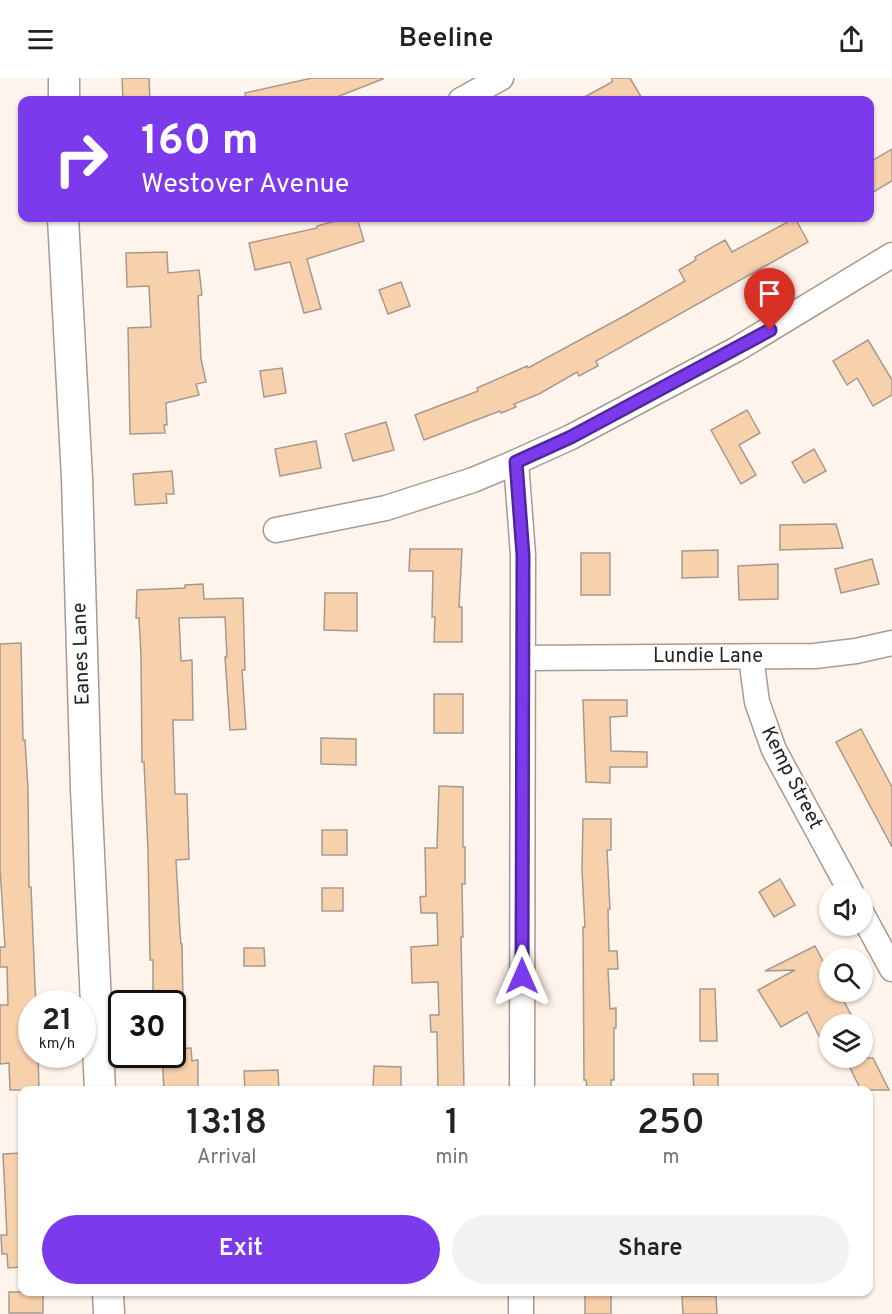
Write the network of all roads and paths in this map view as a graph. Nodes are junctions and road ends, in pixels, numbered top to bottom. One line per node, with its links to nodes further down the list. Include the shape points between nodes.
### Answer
1 (64, 78): 3 (street)
2 (501, 78): 4 (street)
3 (64, 96)
4 (468, 96)
5 (63, 222): 15 (street, Eanes Lane, via 77,478)
6 (892, 255): 7 (street, via 737,349)
7 (516, 462): 8 (street, via 386,508); 11 (street, via 523,555)
8 (276, 530)
9 (892, 643): 10 (street, Lundie Lane, via 815,656)
10 (751, 657): 11 (street, Lundie Lane); 12 (street, Kemp Street, via 757,702 771,741)
11 (524, 658): 16 (street)
12 (846, 882)
13 (873, 934): 14 (street)
14 (892, 969)
15 (99, 1086)
16 (522, 1086)
17 (108, 1296): 19 (street)
18 (521, 1296): 20 (street)
19 (110, 1314)
20 (521, 1314)

